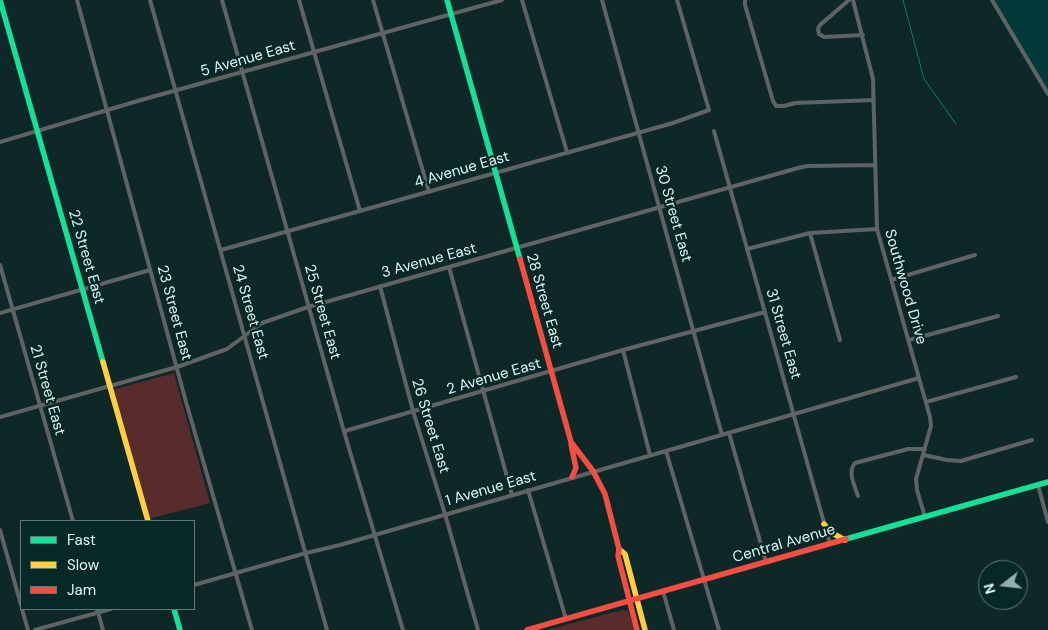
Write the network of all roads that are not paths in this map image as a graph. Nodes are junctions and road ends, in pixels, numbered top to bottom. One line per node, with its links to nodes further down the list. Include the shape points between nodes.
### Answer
1 (0, 0): 25 (street, 22 Street East)
2 (76, 0): 24 (street, 23 Street East)
3 (150, 0): 21 (street, 24 Street East)
4 (222, 0): 20 (street, 25 Street East)
5 (299, 0): 19 (street)
6 (374, 0): 17 (street)
7 (447, 0): 16 (street, 28 Street East)
8 (502, 0): 16 (street, 5 Avenue East)
9 (522, 0): 29 (street)
10 (602, 0): 27 (street, 30 Street East)
11 (677, 0): 27 (street, 4 Avenue East, via 709,110)
12 (745, 0): 23 (street, via 776,106)
13 (849, 0): 18 (street, via 820,25 819,34 824,37)
14 (853, 0): 18 (street, Southwood Drive)
15 (992, 0): 22 (street)
16 (451, 14): 17 (street, 5 Avenue East); 31 (street, 28 Street East)
17 (383, 33): 19 (street, 5 Avenue East); 33 (street)
18 (863, 34): 23 (street, Southwood Drive)
19 (314, 52): 20 (street, 5 Avenue East); 35 (street)
20 (243, 72): 21 (street, 5 Avenue East); 37 (street, 25 Street East)
21 (177, 91): 24 (street, 5 Avenue East); 41 (street, 24 Street East)
22 (1048, 94)
23 (874, 100): 30 (street, Southwood Drive)
24 (107, 111): 25 (street, 5 Avenue East); 45 (street, 23 Street East)
25 (37, 131): 28 (street, 5 Avenue East); 48 (street, 22 Street East)
26 (714, 131): 32 (street, 31 Street East)
27 (639, 132): 29 (street, 4 Avenue East); 34 (street, 30 Street East)
28 (0, 142)
29 (567, 152): 31 (street, 4 Avenue East)
30 (875, 164): 32 (street, 3 Avenue East, via 807,166); 36 (street, Southwood Drive)
31 (495, 173): 33 (street, 4 Avenue East); 39 (street, 28 Street East)
32 (730, 187): 34 (street, 3 Avenue East); 40 (street, 31 Street East)
33 (429, 192): 35 (street, 4 Avenue East)
34 (660, 207): 39 (street, 3 Avenue East); 54 (street, 30 Street East)
35 (360, 211): 37 (street, 4 Avenue East)
36 (877, 229): 38 (street); 46 (street, Southwood Drive)
37 (287, 231): 41 (street, 4 Avenue East); 49 (street, 25 Street East)
38 (810, 233): 40 (street); 56 (street)
39 (517, 248): 44 (street, 3 Avenue East); 60 (street, 28 Street East)
40 (747, 249): 51 (street, 31 Street East)
41 (221, 250): 55 (street, 24 Street East)
42 (975, 255): 46 (street)
43 (0, 265): 50 (street, 21 Street East)
44 (449, 267): 47 (street, 3 Avenue East); 64 (street)
45 (150, 270): 48 (street); 59 (street, 23 Street East)
46 (891, 280): 57 (street, Southwood Drive)
47 (380, 286): 49 (street, 3 Avenue East); 67 (street, 26 Street East)
48 (82, 290): 50 (street); 63 (street, 22 Street East)
49 (308, 307): 55 (street, 3 Avenue East, via 262,323); 70 (street, 25 Street East)
50 (13, 310): 52 (street); 66 (street, 21 Street East)
51 (765, 312): 54 (street, 2 Avenue East); 68 (street, 31 Street East)
52 (0, 313)
53 (998, 316): 57 (street)
54 (694, 331): 58 (street, 2 Avenue East); 72 (street, 30 Street East)
55 (245, 336): 59 (street, 3 Avenue East, via 227,349); 96 (street, 24 Street East)
56 (840, 340)
57 (909, 340): 62 (street, Southwood Drive)
58 (623, 350): 60 (street, 2 Avenue East); 77 (street)
59 (177, 367): 63 (street, 3 Avenue East); 98 (street, 23 Street East)
60 (551, 372): 64 (street, 2 Avenue East); 74 (street, 28 Street East)
61 (1016, 377): 65 (street)
62 (919, 378): 65 (street, Southwood Drive); 68 (street, 1 Avenue East)
63 (108, 386): 66 (street, 3 Avenue East); 89 (street, 22 Street East)
64 (484, 391): 67 (street, 2 Avenue East); 84 (street)
65 (926, 402): 75 (street, Southwood Drive, via 931,426)
66 (40, 406): 69 (street, 3 Avenue East); 88 (street, 21 Street East)
67 (412, 411): 70 (street, 2 Avenue East); 86 (street, 26 Street East)
68 (794, 414): 71 (street, 1 Avenue East); 91 (street, 31 Street East)
69 (0, 417)
70 (345, 431): 93 (street, 25 Street East)
71 (729, 432): 72 (street, 1 Avenue East); 97 (street)
72 (722, 435): 76 (street, 1 Avenue East)
73 (1032, 440): 78 (street, via 962,461)
74 (571, 442): 79 (street, 28 Street East); 80 (street, via 576,468)
75 (925, 449): 78 (street, Southwood Drive); 85 (street, via 908,449 855,464 851,472)
76 (666, 451): 77 (street, 1 Avenue East); 99 (street)
77 (650, 455): 79 (street, 1 Avenue East)
78 (924, 455): 87 (street, Southwood Drive, via 916,480)
79 (592, 471): 80 (street, 1 Avenue East); 102 (street, 28 Street East, via 605,494 618,556)
80 (572, 477): 83 (street, 1 Avenue East)
81 (1048, 482): 82 (street, Central Avenue)
82 (1038, 485): 87 (street, Central Avenue); 90 (street)
83 (528, 490): 84 (street, 1 Avenue East); 107 (street)
84 (512, 495): 86 (street, 1 Avenue East)
85 (858, 496)
86 (445, 514): 93 (street, 1 Avenue East); 115 (street, 26 Street East)
87 (925, 517): 94 (street, Central Avenue)
88 (73, 520)
89 (148, 520)
90 (1048, 522)
91 (824, 524): 94 (street); 95 (street, 31 Street East)
92 (0, 530): 103 (street)
93 (375, 534): 96 (street, 1 Avenue East); 114 (street, 25 Street East)
94 (845, 540): 95 (street, Central Avenue)
95 (830, 544): 97 (street, Central Avenue)
96 (306, 553): 98 (street, 1 Avenue East); 113 (street, 24 Street East)
97 (766, 562): 99 (street, Central Avenue)
98 (236, 572): 100 (street, 1 Avenue East); 112 (street, 23 Street East)
99 (704, 580): 101 (street, Central Avenue); 120 (street)
100 (195, 585)
101 (664, 591): 102 (street, Central Avenue); 119 (street)
102 (633, 600): 107 (street, Central Avenue); 117 (street); 118 (street)
103 (20, 601)
104 (22, 610): 108 (street)
105 (174, 610): 111 (street)
106 (98, 611): 109 (street); 110 (street)
107 (566, 619): 116 (street, Central Avenue)
108 (28, 630)
109 (35, 630)
110 (103, 630)
111 (180, 630)
112 (252, 630)
113 (327, 630)
114 (403, 630)
115 (478, 630)
116 (527, 630)
117 (637, 630)
118 (644, 630)
119 (674, 630)
120 (719, 630)

